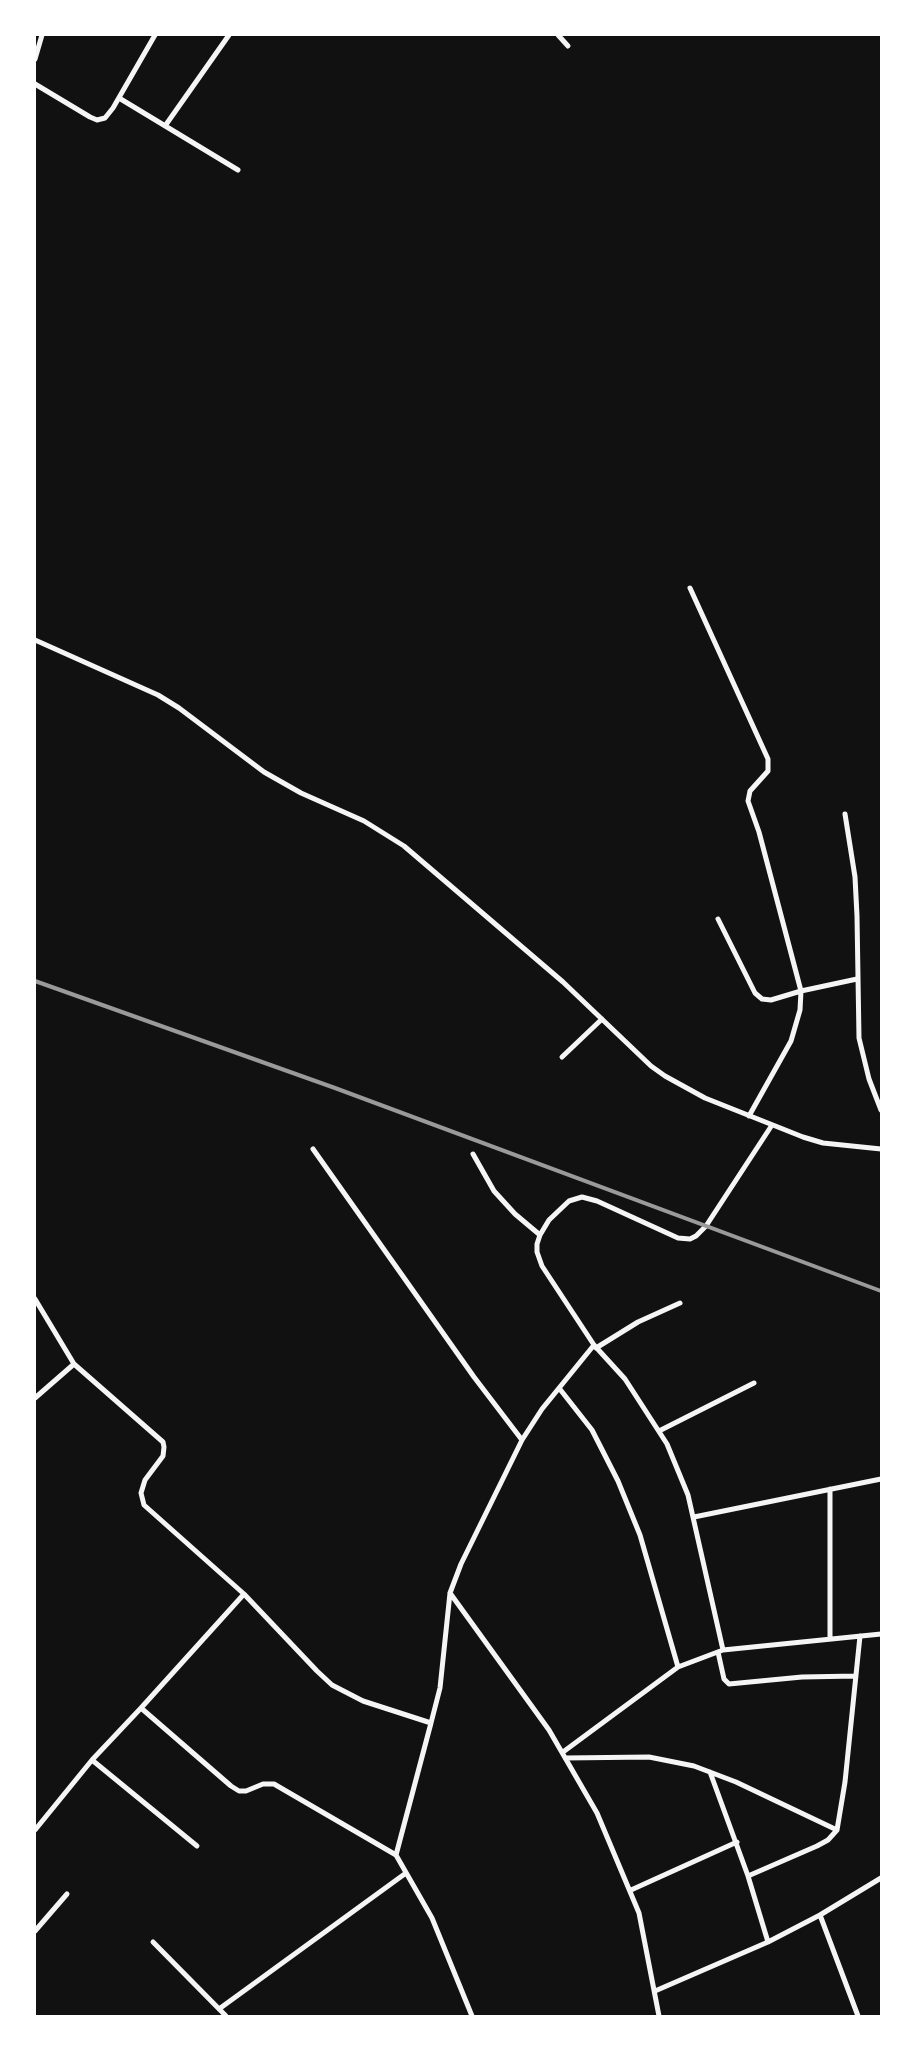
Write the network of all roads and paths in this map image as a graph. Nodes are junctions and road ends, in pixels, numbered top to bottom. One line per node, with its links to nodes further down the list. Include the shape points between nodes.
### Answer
1 (42, 35): 6 (street)
2 (155, 35): 8 (street)
3 (229, 35): 9 (street)
4 (558, 35): 5 (street)
5 (568, 46)
6 (35, 59)
7 (35, 84): 8 (street, via 97,120 106,118)
8 (119, 98): 9 (street)
9 (165, 126): 10 (street)
10 (238, 170)
11 (690, 588): 16 (street, via 768,760 768,771 750,791 748,801)
12 (35, 640): 17 (street, via 158,695 264,772 301,793 364,821 404,846 564,982)
13 (845, 814): 15 (street, via 858,916)
14 (718, 919): 16 (street, via 758,997 771,1000)
15 (857, 979): 16 (street); 19 (street, via 859,1038)
16 (801, 991): 20 (street, via 800,1010 791,1041)
17 (602, 1019): 18 (street); 20 (street, via 665,1076 705,1098)
18 (562, 1057)
19 (881, 1110)
20 (749, 1116): 21 (street)
21 (772, 1125): 23 (street, via 823,1143); 25 (street, via 706,1226 696,1236 678,1238 597,1201 582,1198 569,1201 549,1220)
22 (313, 1149): 34 (street)
23 (881, 1149)
24 (473, 1154): 25 (street, via 500,1198)
25 (540, 1235): 28 (street, via 539,1259)
26 (35, 1299): 29 (street)
27 (680, 1303): 28 (street)
28 (595, 1347): 31 (street); 33 (street, via 625,1379)
29 (74, 1364): 32 (street); 39 (street, via 163,1442 163,1456 145,1480 141,1493 144,1505)
30 (754, 1383): 33 (street)
31 (559, 1388): 34 (street); 44 (street, via 592,1430 618,1481 640,1535)
32 (35, 1398)
33 (659, 1431): 37 (street, via 688,1495)
34 (522, 1440): 38 (street, via 471,1541)
35 (881, 1479): 36 (street)
36 (830, 1489): 37 (street); 42 (street)
37 (694, 1517): 43 (street)
38 (450, 1593): 47 (street, via 440,1688); 48 (street, via 511,1675)
39 (244, 1594): 46 (street); 47 (street, via 332,1685 363,1701)
40 (881, 1634): 41 (street)
41 (860, 1636): 42 (street); 45 (street)
42 (830, 1640): 43 (street)
43 (720, 1651): 44 (street); 45 (street, via 725,1682 729,1684)
44 (678, 1667): 48 (street)
45 (856, 1676): 52 (street)
46 (141, 1708): 49 (street); 55 (street, via 238,1791 274,1784)
47 (431, 1723): 55 (street)
48 (564, 1755): 50 (street, via 649,1757); 59 (street, via 597,1814)
49 (92, 1760): 51 (street); 54 (street)
50 (710, 1772): 52 (street); 53 (street)
51 (35, 1830)
52 (837, 1830): 57 (street, via 828,1840)
53 (737, 1842): 57 (street); 59 (street)
54 (197, 1846)
55 (396, 1855): 56 (street)
56 (406, 1873): 66 (street); 68 (street, via 432,1918)
57 (748, 1876): 64 (street)
58 (881, 1878): 61 (street)
59 (631, 1890): 65 (street, via 640,1913)
60 (67, 1894): 62 (street)
61 (820, 1915): 64 (street); 70 (street)
62 (35, 1931)
63 (153, 1942): 66 (street)
64 (768, 1942): 65 (street)
65 (654, 1991): 69 (street)
66 (219, 2009): 67 (street)
67 (226, 2016)
68 (472, 2016)
69 (659, 2016)
70 (858, 2016)

